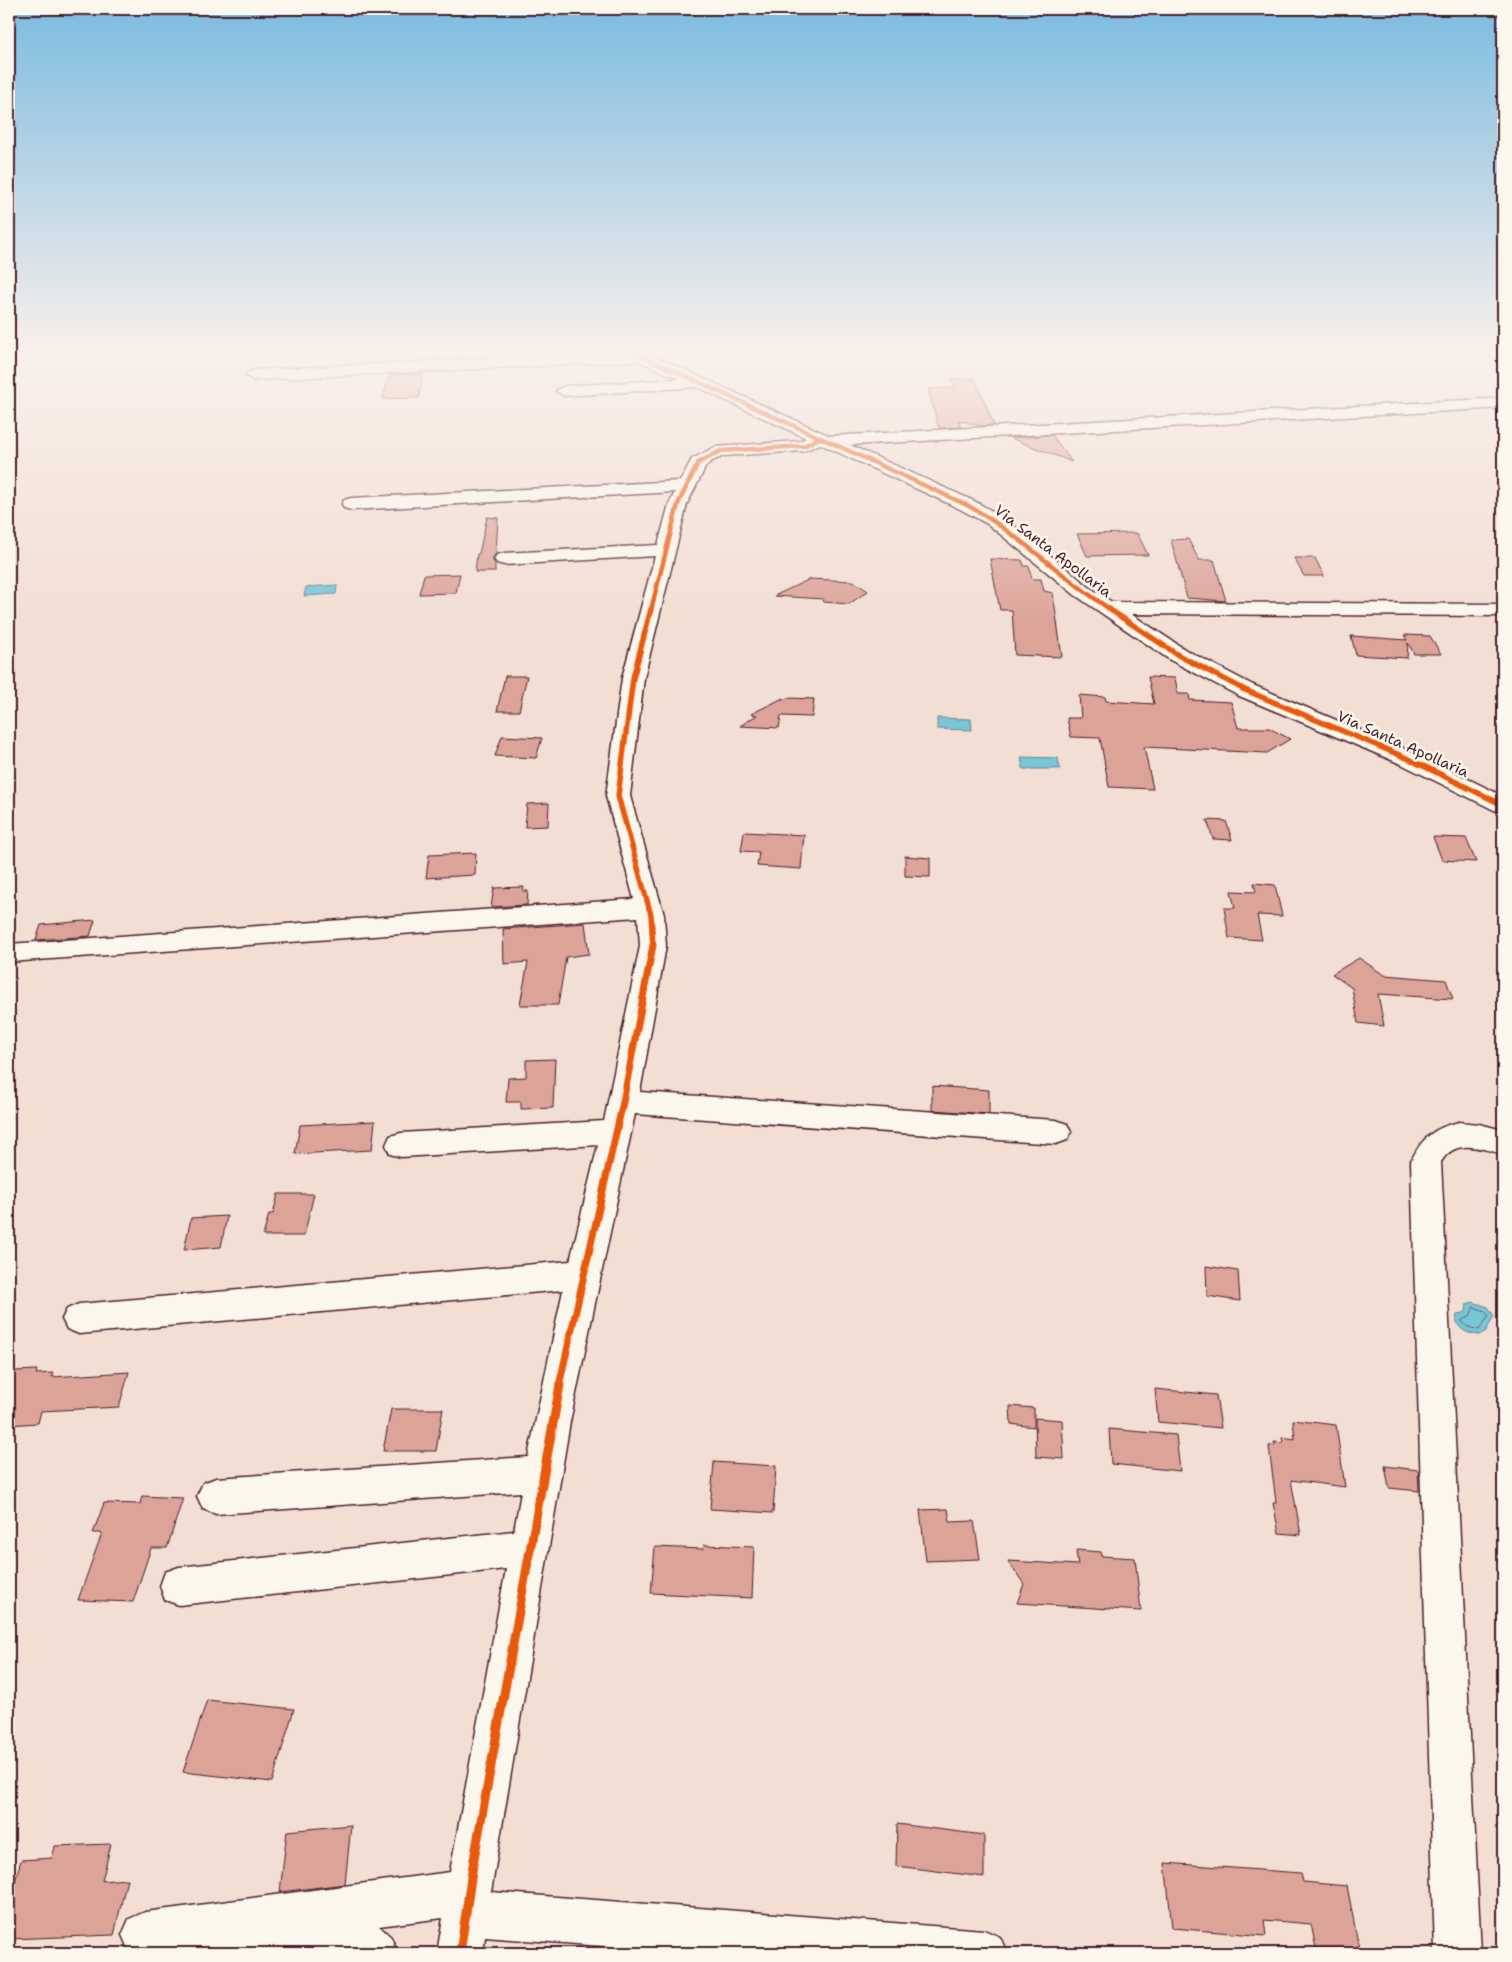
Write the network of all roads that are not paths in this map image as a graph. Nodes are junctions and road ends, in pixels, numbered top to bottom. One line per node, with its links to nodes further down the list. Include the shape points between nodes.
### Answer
1 (808, 445): 3 (street, via 713,453 698,464)
2 (832, 445): 7 (street, Via Santa Apollaria, via 996,521)
3 (686, 486): 4 (street); 5 (street)
4 (351, 504)
5 (664, 550): 6 (street); 10 (street, via 632,678 618,780 621,812)
6 (504, 559)
7 (1106, 608): 8 (street); 9 (street, Via Santa Apollaria, via 1178,655 1245,690 1409,759)
8 (1503, 610)
9 (1503, 805)
10 (649, 907): 11 (street); 12 (street, via 653,946)
11 (9, 953)
12 (623, 1102): 13 (street); 14 (street)
13 (616, 1132): 16 (street); 17 (street)
14 (1056, 1132)
15 (1503, 1142): 28 (street, via 1457,1134 1443,1137 1432,1147 1426,1161)
16 (401, 1145)
17 (583, 1274): 18 (street); 19 (street)
18 (79, 1319)
19 (543, 1473): 20 (street); 21 (street)
20 (216, 1496)
21 (529, 1548): 22 (street); 23 (street)
22 (179, 1586)
23 (465, 1920): 24 (street); 27 (street)
24 (145, 1935)
25 (213, 1953): 26 (street, via 347,1936 364,1943)
26 (375, 1953)
27 (984, 1953)
28 (1458, 1953)

